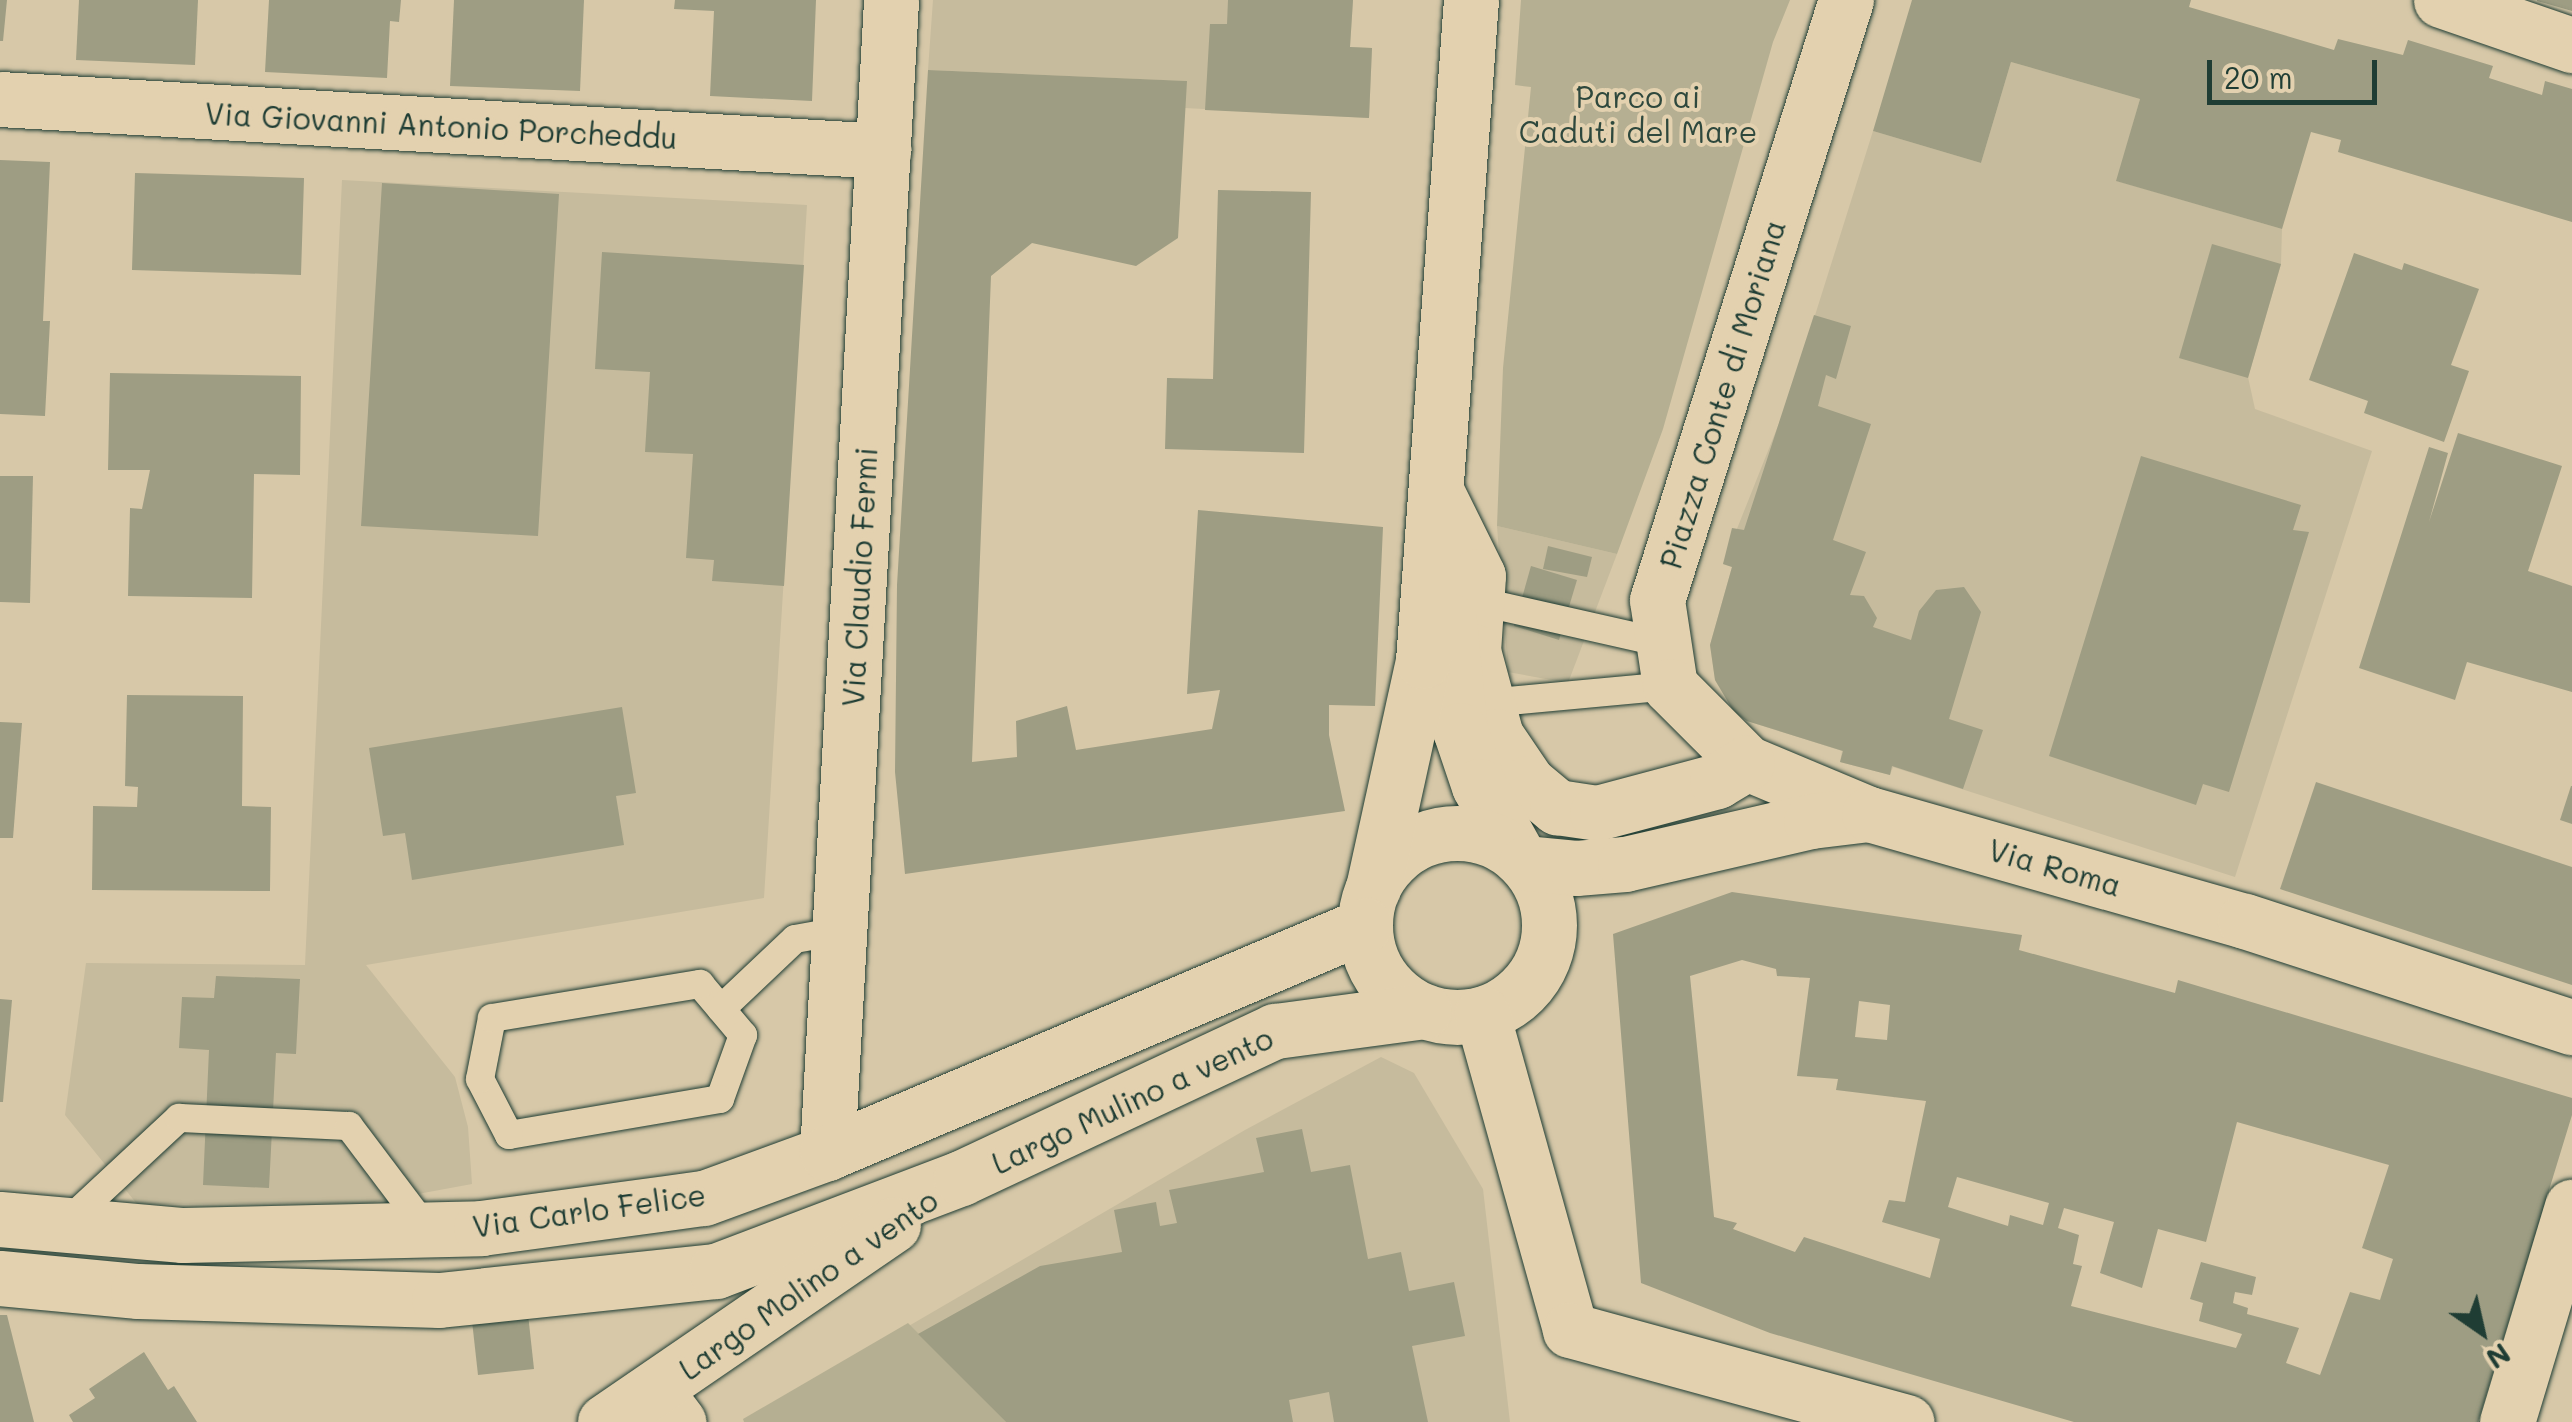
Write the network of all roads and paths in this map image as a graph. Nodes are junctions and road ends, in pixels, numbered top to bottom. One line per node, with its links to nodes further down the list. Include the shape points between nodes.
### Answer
1 (891, 0): 7 (main road, Via Claudio Fermi)
2 (1471, 0): 8 (main road)
3 (1846, 0): 10 (main road, Piazza Conte di Moriana, via 1657,600)
4 (2442, 0): 5 (main road)
5 (2572, 45)
6 (0, 99): 7 (main road, Via Giovanni Antonio Porcheddu)
7 (883, 151): 16 (main road, Via Claudio Fermi)
8 (1438, 495): 9 (main road, via 1478,576); 14 (main road, via 1460,730 1479,786); 15 (main road, via 1423,661)
9 (1476, 601): 10 (lane); 11 (main road, via 1473,651)
10 (1667, 664): 11 (lane); 12 (main road)
11 (1488, 703): 12 (main road, via 1496,736 1528,783 1557,807 1597,813 1718,781)
12 (1747, 763): 13 (main road)
13 (1869, 814): 14 (main road, Via Roma, via 1625,864 1576,868); 20 (main road, Via Roma, via 2245,921)
14 (1521, 858): 15 (main road, via 1493,839 1465,832 1436,835 1388,864); 19 (main road, via 1547,901 1544,958 1509,1002)
15 (1369, 906): 18 (main road, via 1369,952 1381,977); 21 (main road, Via Carlo Felice)
16 (839, 932): 17 (lane, via 795,939); 21 (main road, Via Claudio Fermi)
17 (721, 1009): 17 (lane, via 700,984 492,1018 480,1079 509,1134 720,1099 743,1035)
18 (1424, 1011): 19 (main road); 22 (main road, Largo Mulino a vento, via 1275,1032)
19 (1482, 1014): 30 (main road, via 1570,1330)
20 (2572, 1027)
21 (827, 1153): 26 (main road, Via Carlo Felice, via 704,1198 481,1228)
22 (961, 1178): 27 (main road, via 716,1270 439,1300 138,1291); 28 (main road, Largo Molino a vento)
23 (2572, 1208): 31 (main road)
24 (0, 1218): 25 (main road, Via Carlo Felice)
25 (64, 1224): 26 (main road, Via Carlo Felice, via 182,1235); 26 (lane, via 179,1118 348,1126)
26 (426, 1228)
27 (0, 1278)
28 (666, 1406): 29 (main road, Largo Molino a vento)
29 (606, 1422)
30 (1906, 1422)
31 (2507, 1422)

